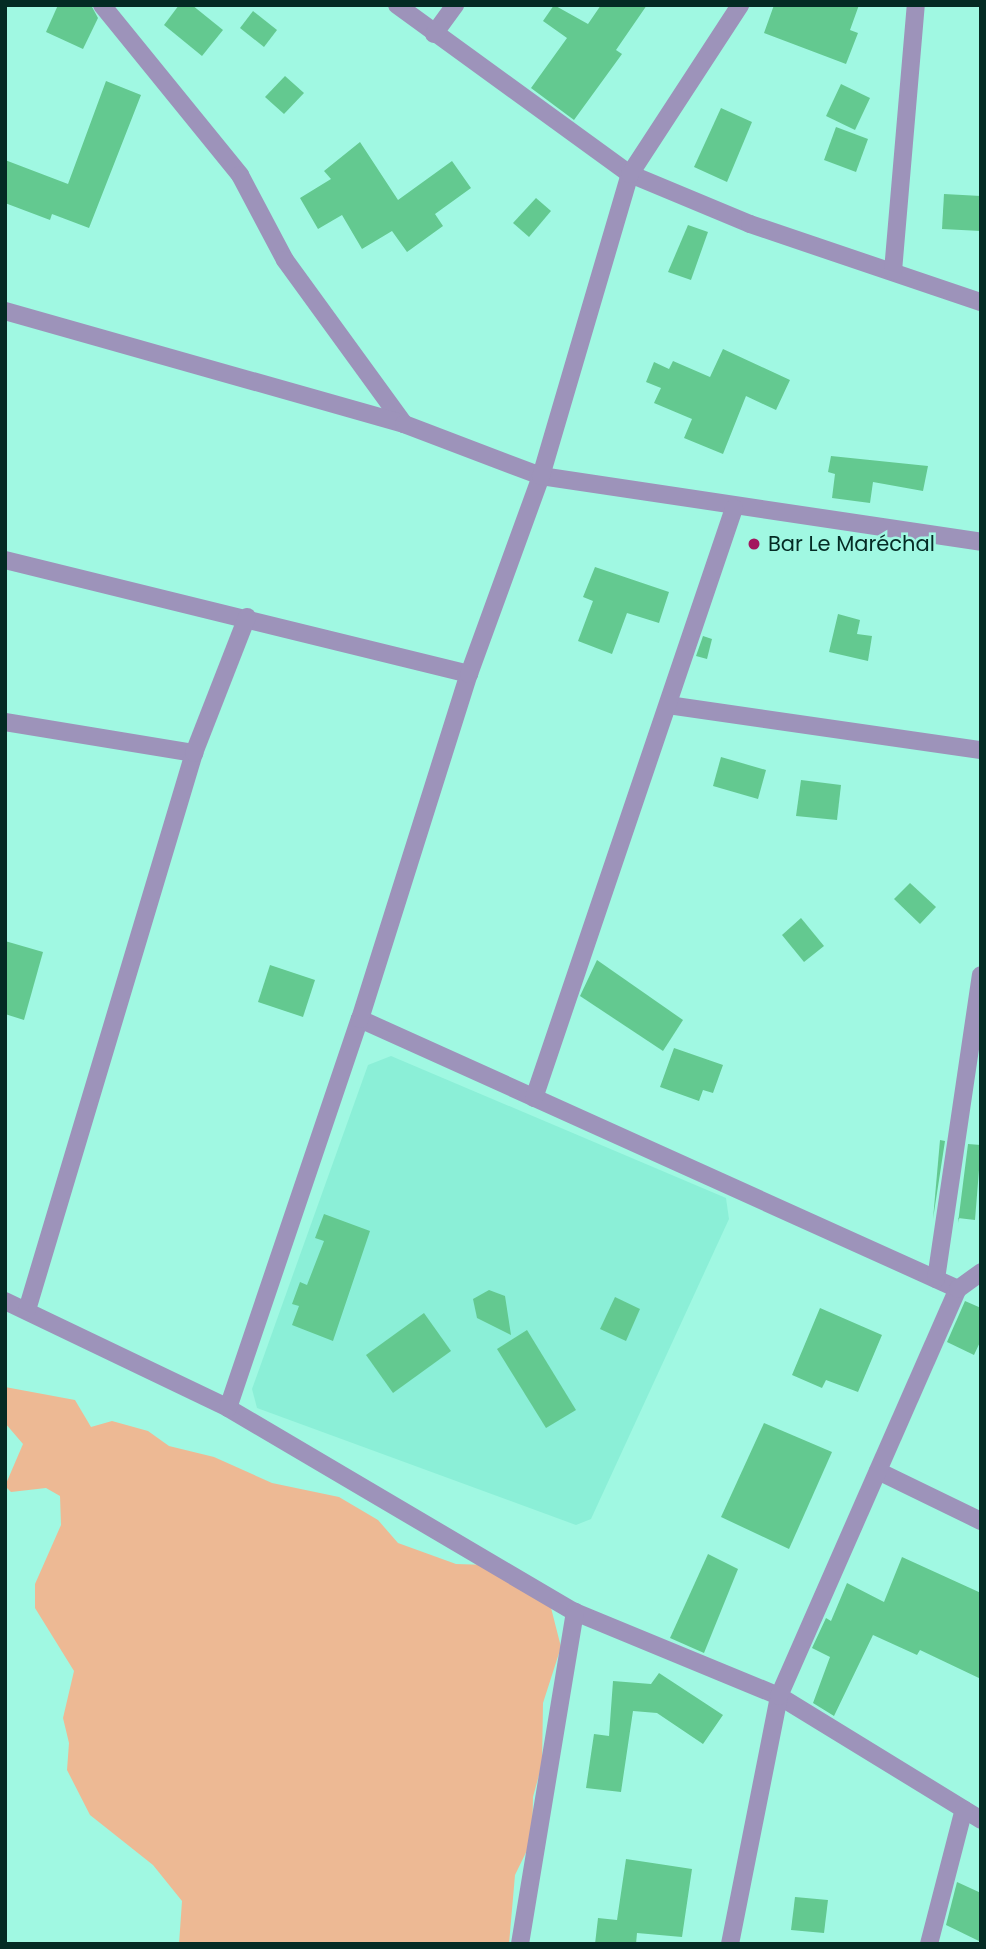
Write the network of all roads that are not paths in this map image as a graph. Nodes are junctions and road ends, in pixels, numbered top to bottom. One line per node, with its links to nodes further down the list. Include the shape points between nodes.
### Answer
1 (102, 5): 11 (street, via 240,175 285,260)
2 (397, 5): 6 (street)
3 (455, 5): 6 (street)
4 (740, 5): 7 (street)
5 (916, 5): 8 (street)
6 (433, 34): 7 (street)
7 (630, 174): 8 (street, via 750,224); 12 (street)
8 (893, 271): 9 (street)
9 (981, 302)
10 (5, 311): 11 (street)
11 (404, 424): 12 (street)
12 (541, 476): 13 (street); 17 (street)
13 (734, 508): 14 (street); 18 (street)
14 (981, 542)
15 (5, 561): 16 (street)
16 (247, 617): 17 (street); 21 (street)
17 (469, 674): 23 (street)
18 (668, 705): 20 (street); 24 (street)
19 (5, 722): 21 (street)
20 (981, 750)
21 (194, 753): 29 (street)
22 (980, 980): 26 (street)
23 (360, 1019): 24 (street); 30 (street)
24 (534, 1098): 26 (street)
25 (981, 1272): 27 (street)
26 (936, 1279): 27 (street)
27 (958, 1289): 31 (street)
28 (5, 1301): 29 (street)
29 (27, 1310): 30 (street)
30 (228, 1408): 33 (street)
31 (877, 1471): 32 (street); 34 (street)
32 (981, 1521)
33 (575, 1612): 34 (street); 37 (street)
34 (779, 1696): 35 (street); 38 (street)
35 (964, 1810): 36 (street); 39 (street)
36 (981, 1821)
37 (520, 1944)
38 (730, 1944)
39 (929, 1944)

